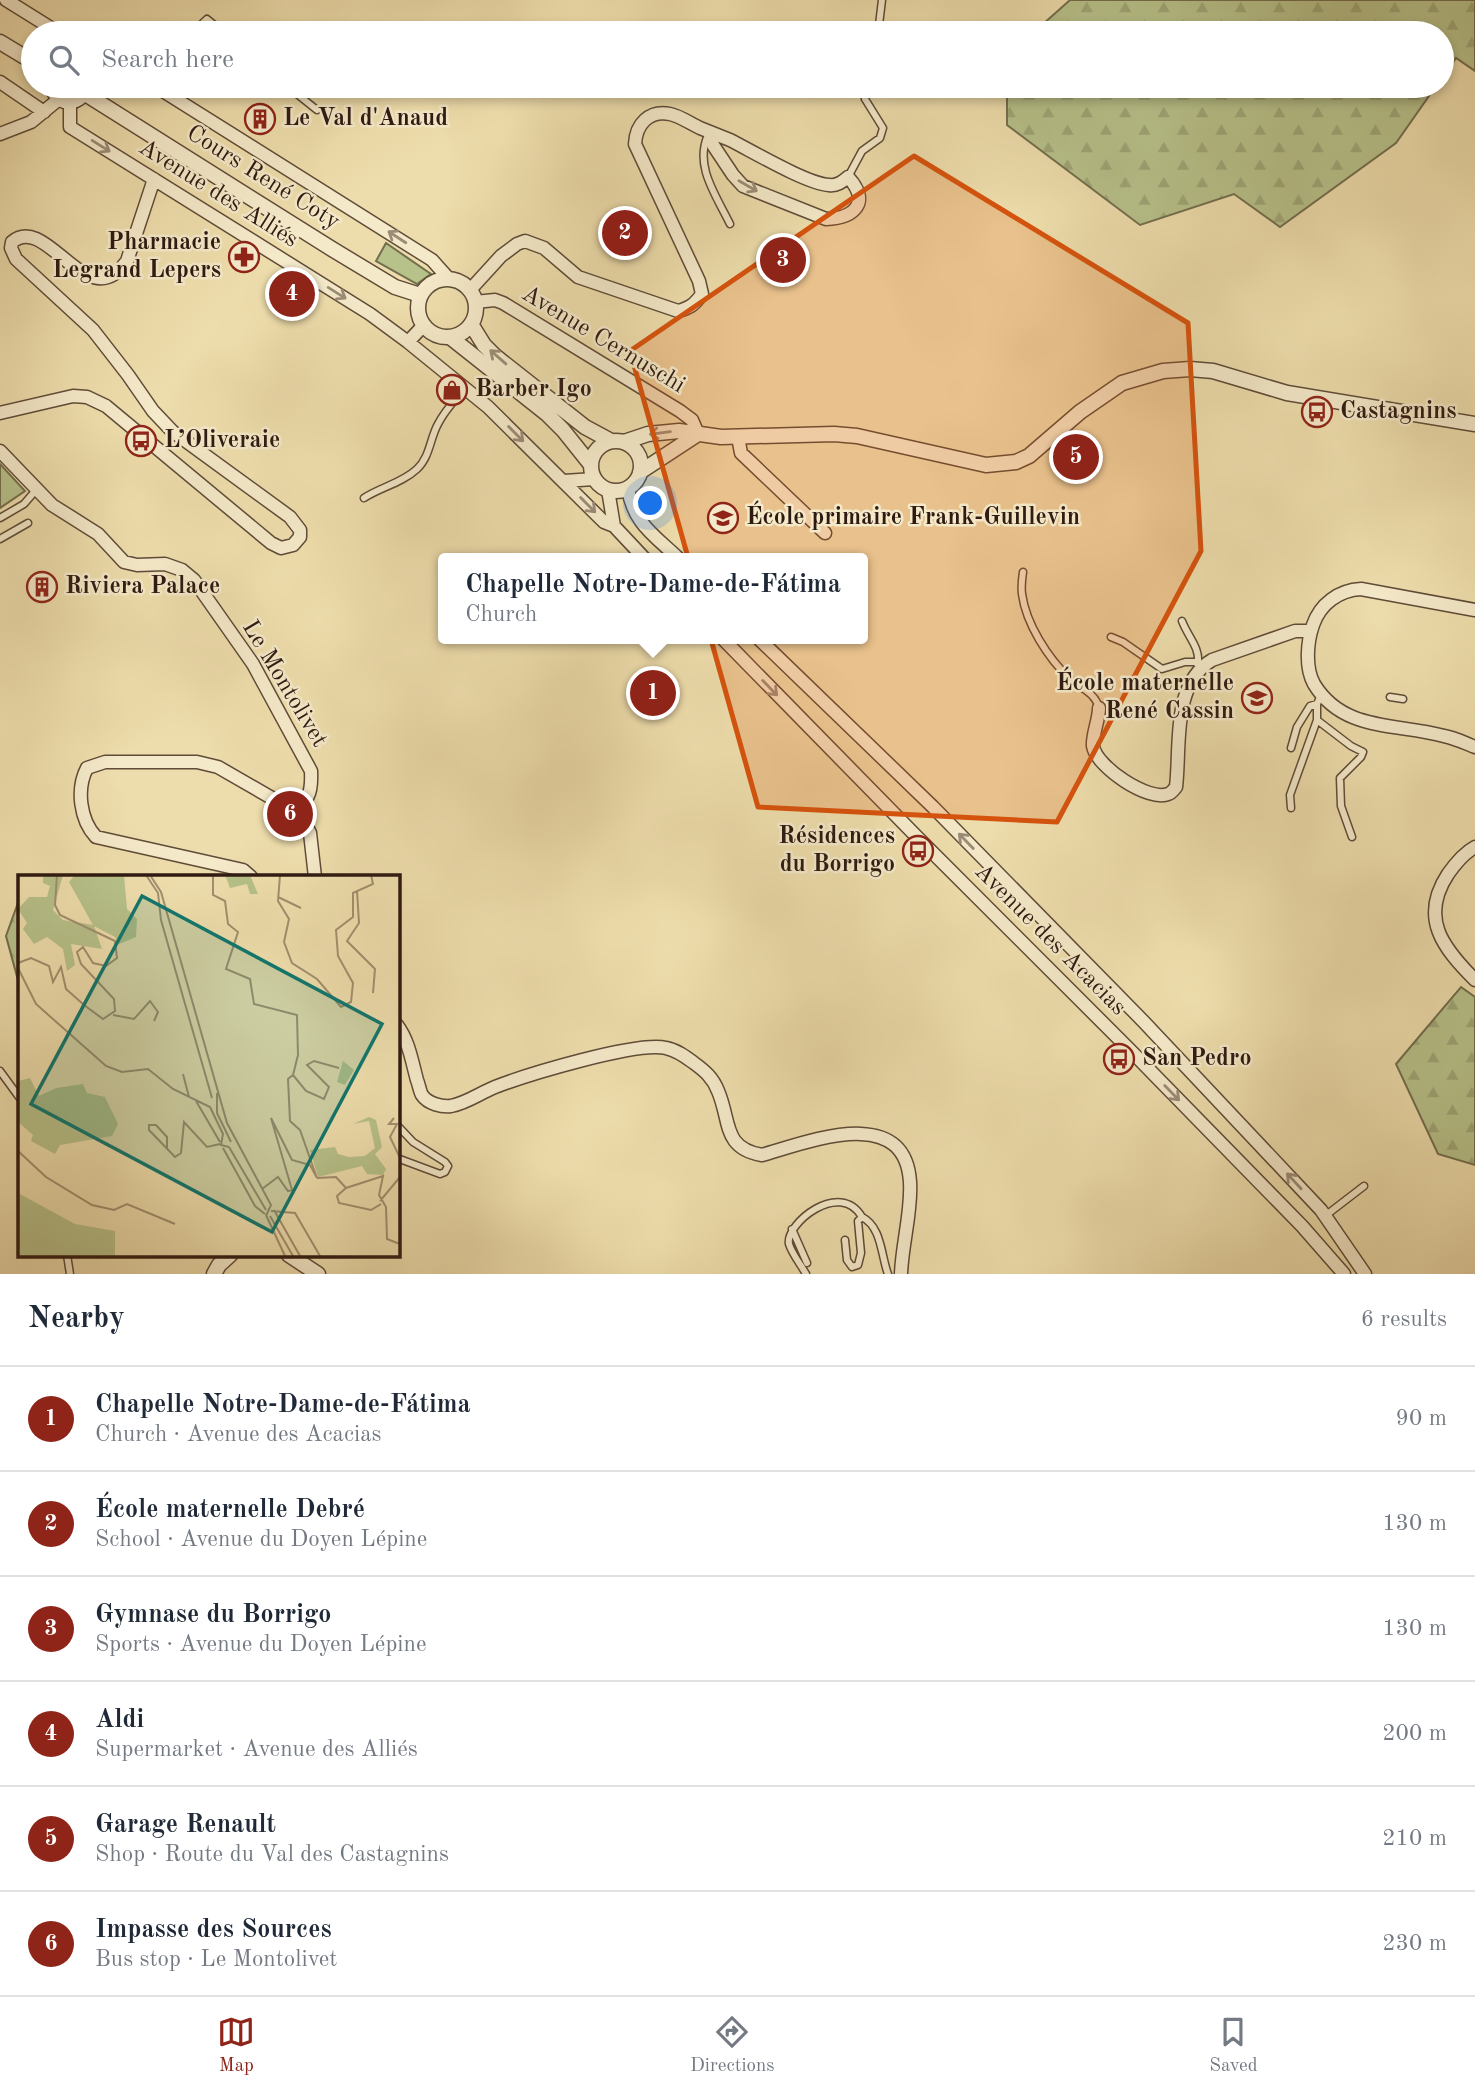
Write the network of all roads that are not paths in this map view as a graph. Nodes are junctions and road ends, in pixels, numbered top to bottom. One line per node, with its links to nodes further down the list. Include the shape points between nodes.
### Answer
1 (6, 0): 3 (street)
2 (882, 0): 4 (lane)
3 (40, 21)
4 (879, 21)
5 (0, 42): 6 (street)
6 (21, 55)
7 (0, 82): 8 (street)
8 (21, 96)
9 (23, 98): 18 (street)
10 (61, 98): 16 (street)
11 (78, 98): 16 (street, Cours René Coty)
12 (100, 98): 25 (street, Cours René Coty, via 332,249 395,287)
13 (174, 98): 24 (street, one-way to 13, via 432,260)
14 (302, 98): 17 (lane)
15 (865, 98): 21 (lane, via 883,128 880,138 862,151)
16 (64, 101): 18 (street); 22 (street, Avenue des Alliés, one-way to 22, via 70,127)
17 (317, 110)
18 (44, 112): 20 (street)
19 (710, 132): 21 (street, via 827,185); 21 (street, one-way to 21, via 718,153 743,186 826,219 854,211 860,201 859,189); 23 (lane, via 703,148 703,166); 26 (street, via 671,114 645,118 636,132 641,159 699,281 702,294 688,309 678,311 578,277 544,248 525,241 501,256)
20 (0, 134)
21 (848, 177)
22 (154, 179): 30 (street, Avenue des Alliés, one-way to 30); 32 (street, via 127,261 110,276 86,275 28,235 12,242 12,253 93,330 172,431 290,517 300,537 281,548 271,543 106,406 87,397 60,397)
23 (730, 224)
24 (449, 279): 25 (street, via 438,280); 26 (street)
25 (420, 295): 28 (street, via 417,311)
26 (472, 296): 27 (street, via 476,309); 34 (street, Avenue Cernuschi, via 503,303 680,411 692,420)
27 (471, 324): 29 (street); 36 (street, one-way to 27, via 584,426 495,356)
28 (423, 326): 29 (street); 30 (street)
29 (450, 337): 38 (street, via 564,430)
30 (408, 342): 31 (street, Avenue des Alliés)
31 (466, 387): 40 (street, Avenue des Alliés, one-way to 40); 44 (lane, via 441,418 418,468)
32 (0, 413)
33 (1475, 424): 35 (street, via 1287,393 1213,371 1190,369 1122,383 1016,462 986,465 857,436)
34 (698, 434): 35 (street); 36 (street, one-way to 36, via 679,431); 39 (street)
35 (738, 437): 48 (street, via 741,453)
36 (618, 442): 38 (street, via 605,443 595,452); 39 (street, via 631,446 640,457)
37 (0, 451): 42 (street, Le Montolivet)
38 (592, 472): 40 (street); 43 (street)
39 (640, 472): 41 (street)
40 (564, 481): 47 (street, one-way to 47, via 604,522)
41 (628, 488): 43 (street); 51 (street, via 636,516)
42 (36, 490): 45 (lane, via 24,504); 67 (street, Le Montolivet, via 98,534 124,562 165,564 194,580 253,664 311,771 312,789)
43 (608, 490): 47 (street)
44 (364, 498)
45 (0, 518)
46 (28, 523): 49 (lane)
47 (614, 526): 50 (street)
48 (825, 533)
49 (0, 539)
50 (639, 553)
51 (673, 553)
52 (1023, 572): 63 (lane, via 1022,594 1031,623 1056,663 1070,680 1097,699)
53 (1475, 610): 55 (street, via 1347,590 1324,607)
54 (1182, 621): 59 (lane, via 1198,649)
55 (1311, 631): 59 (street, via 1294,631); 62 (street, via 1310,677)
56 (1111, 637): 59 (lane, via 1163,669 1185,662)
57 (728, 644): 95 (street, Avenue des Acacias, one-way to 95, via 1130,1050)
58 (764, 644): 80 (street, Avenue des Acacias, one-way to 58, via 1143,1021 933,807)
59 (1200, 665): 63 (street, via 1185,694 1176,787 1170,794 1143,790 1100,761 1093,747)
60 (1390, 697): 61 (lane)
61 (1403, 699)
62 (1319, 700): 64 (lane); 65 (street, via 1377,725 1444,736); 66 (lane, via 1297,727)
63 (1100, 708)
64 (1317, 720): 68 (lane, via 1290,795); 69 (lane, via 1363,752 1340,778 1342,806)
65 (1475, 747)
66 (1291, 748)
67 (296, 806): 71 (street, via 284,805 218,767 197,762 105,762 87,768 81,779 83,818 96,837); 72 (street, via 310,833)
68 (1291, 808)
69 (1352, 837)
70 (1475, 847): 73 (street, via 1441,886 1435,918 1446,948)
71 (249, 875)
72 (315, 875)
73 (1475, 980)
74 (399, 1029): 94 (street, via 422,1095 447,1107 498,1086 603,1056 664,1047 709,1075 736,1144 748,1152 762,1154 856,1132 875,1134 898,1150 910,1182)
75 (0, 1071): 76 (lane)
76 (18, 1096)
77 (399, 1127): 78 (lane, via 448,1166 440,1174)
78 (399, 1159)
79 (1364, 1186): 80 (lane)
80 (1325, 1216): 96 (street, Avenue des Acacias)
81 (862, 1217): 82 (lane, via 857,1209 834,1201 822,1204); 88 (lane, via 858,1221 861,1253); 93 (lane, via 879,1240)
82 (792, 1230): 87 (lane); 92 (lane, via 789,1244)
83 (845, 1240): 88 (lane)
84 (67, 1256): 89 (lane)
85 (229, 1256): 90 (street)
86 (291, 1256): 91 (street)
87 (807, 1263)
88 (852, 1270)
89 (70, 1274)
90 (214, 1274)
91 (318, 1274)
92 (806, 1274)
93 (888, 1274)
94 (901, 1274)
95 (1344, 1274)
96 (1365, 1274)

